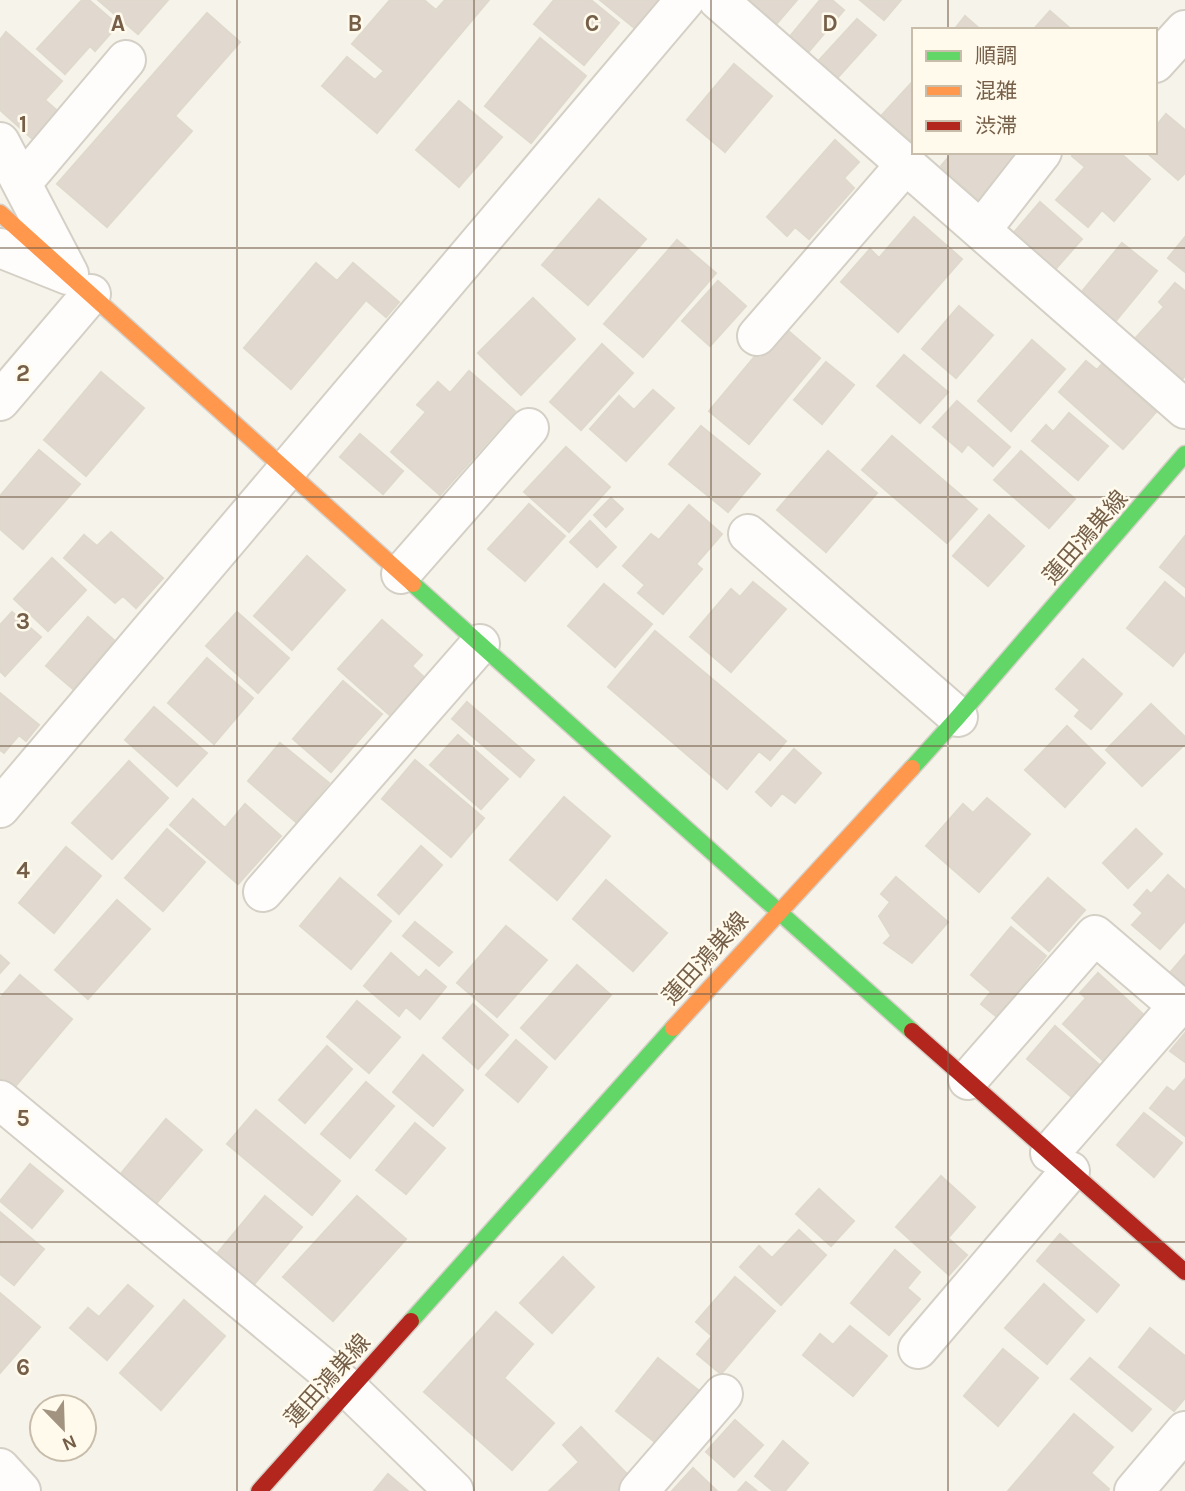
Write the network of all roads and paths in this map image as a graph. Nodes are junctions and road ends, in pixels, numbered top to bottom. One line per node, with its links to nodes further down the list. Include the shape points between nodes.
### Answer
1 (685, 0): 19 (street)
2 (718, 0): 8 (street)
3 (1185, 30): 5 (street)
4 (126, 60): 9 (street)
5 (1157, 61)
6 (0, 142): 9 (street)
7 (1040, 154): 11 (street)
8 (906, 164): 11 (street); 14 (street)
9 (22, 183): 13 (street)
10 (0, 213): 13 (street)
11 (982, 229): 16 (street)
12 (0, 248): 13 (street)
13 (80, 285): 15 (street); 19 (street)
14 (757, 337)
15 (0, 401)
16 (1185, 409)
17 (529, 428): 21 (street)
18 (1183, 461): 23 (street, 蓮田鴻巣線)
19 (286, 471): 21 (street); 24 (street)
20 (748, 534): 23 (street)
21 (401, 574): 22 (street)
22 (480, 644): 25 (street); 26 (street)
23 (958, 717): 26 (street, 蓮田鴻巣線)
24 (0, 808)
25 (263, 892)
26 (778, 912): 27 (street); 32 (street, 蓮田鴻巣線)
27 (968, 1080): 29 (street); 29 (street, via 1095,935 1178,1006)
28 (0, 1100): 32 (street)
29 (1060, 1162): 30 (street); 31 (street)
30 (1185, 1272)
31 (918, 1349)
32 (350, 1390): 37 (street, 蓮田鴻巣線); 38 (street)
33 (723, 1394): 39 (street)
34 (1185, 1431): 40 (street)
35 (0, 1468): 36 (street)
36 (21, 1491)
37 (259, 1491)
38 (454, 1491)
39 (639, 1491)
40 (1134, 1491)

